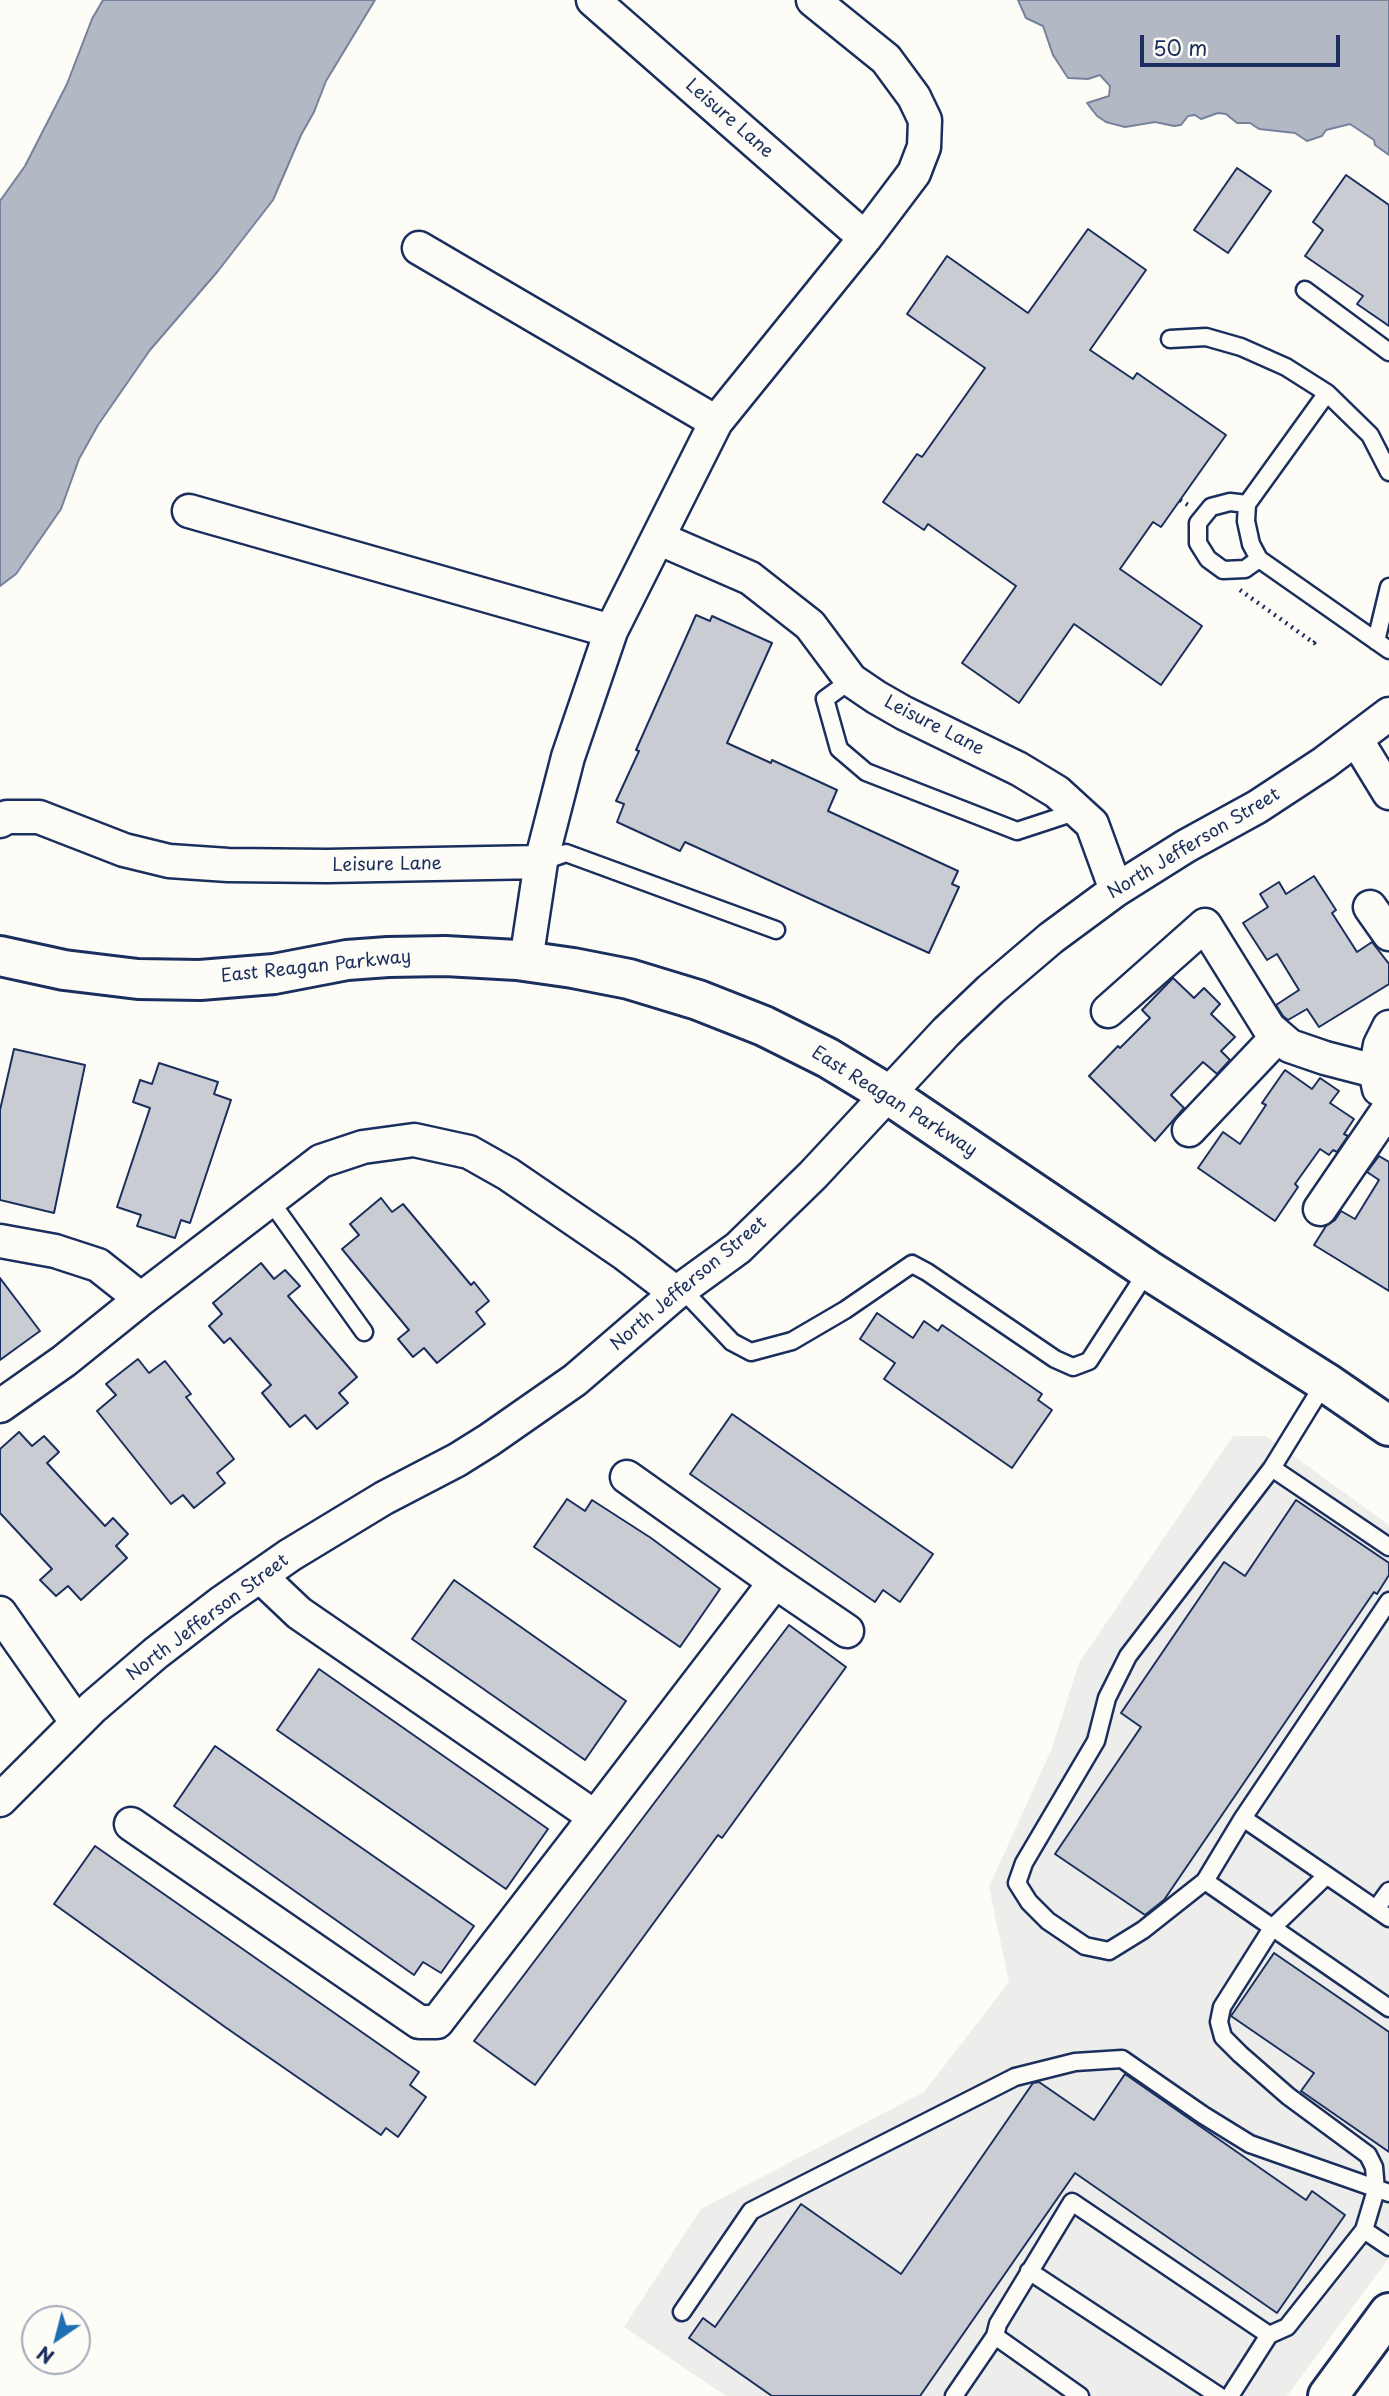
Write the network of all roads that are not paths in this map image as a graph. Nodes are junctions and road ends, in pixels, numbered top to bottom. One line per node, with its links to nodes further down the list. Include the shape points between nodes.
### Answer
1 (593, 0): 3 (street, Leisure Lane)
2 (813, 0): 3 (street, via 886,59 925,120 924,147 914,173)
3 (865, 238): 9 (street)
4 (419, 248): 9 (street)
5 (1306, 289): 7 (lane)
6 (1170, 339): 8 (lane, via 1206,337 1241,347 1286,367)
7 (1389, 352)
8 (1327, 393): 10 (lane, via 1370,435); 11 (lane)
9 (716, 422): 13 (street)
10 (1389, 472)
11 (1247, 504): 14 (lane, via 1248,532); 14 (lane, via 1211,507 1198,523 1198,544 1223,570 1245,569)
12 (189, 511): 16 (street)
13 (658, 538): 16 (street); 18 (street, Leisure Lane, via 750,578 810,625)
14 (1259, 559): 17 (lane)
15 (1389, 587): 17 (lane)
16 (611, 631): 24 (street, via 568,757)
17 (1382, 645)
18 (851, 680): 22 (street, Leisure Lane, via 904,713 1019,769); 22 (lane, via 825,699 839,749 866,772 1017,831)
19 (1389, 714): 20 (street, North Jefferson Street)
20 (1356, 739): 21 (street); 25 (street, North Jefferson Street, via 1257,807)
21 (1389, 793)
22 (1078, 811): 25 (street, Leisure Lane, via 1092,824)
23 (0, 821): 24 (street, Leisure Lane, via 39,817 124,850 169,861 327,866)
24 (541, 862): 27 (lane, via 566,853); 30 (street)
25 (1116, 890): 35 (street, North Jefferson Street, via 990,990)
26 (1370, 907): 28 (street)
27 (776, 930)
28 (1389, 934)
29 (0, 956): 30 (street, East Reagan Parkway, via 77,972 200,980 388,957)
30 (526, 961): 35 (street, East Reagan Parkway, via 629,979 698,1000 786,1036)
31 (1108, 1011): 33 (street, via 1205,925)
32 (1389, 1027): 34 (street)
33 (1278, 1036): 34 (street, via 1290,1046); 38 (street)
34 (1375, 1070): 36 (street, via 1380,1090)
35 (890, 1095): 42 (street, East Reagan Parkway); 43 (street, North Jefferson Street, via 737,1248)
36 (1389, 1101)
37 (1389, 1108): 40 (street)
38 (1189, 1130)
39 (269, 1199): 43 (street, via 320,1161 363,1147 414,1140 469,1152); 44 (street); 45 (lane)
40 (1320, 1209)
41 (0, 1241): 44 (street, via 98,1265)
42 (1148, 1270): 43 (lane, via 1089,1362 1073,1367 912,1264 792,1341 751,1352 732,1342); 46 (street, East Reagan Parkway)
43 (679, 1291): 52 (street, North Jefferson Street, via 575,1380 489,1440 372,1505)
44 (141, 1299): 47 (street)
45 (364, 1332)
46 (1325, 1382): 48 (street, East Reagan Parkway); 49 (lane)
47 (0, 1406)
48 (1389, 1426)
49 (1272, 1468): 51 (lane); 63 (lane, via 1128,1656 1107,1698 1096,1741 1024,1863 1017,1883 1048,1921 1085,1947 1109,1951)
50 (627, 1477): 53 (street)
51 (1389, 1547)
52 (260, 1576): 57 (street, North Jefferson Street, via 156,1653); 59 (street, via 299,1613)
53 (775, 1582): 56 (street); 59 (street)
54 (1389, 1601): 60 (lane)
55 (0, 1613): 57 (street)
56 (847, 1631)
57 (68, 1732): 58 (street, North Jefferson Street)
58 (0, 1800)
59 (595, 1817): 61 (street, via 437,2022 419,2022)
60 (1244, 1818): 62 (lane); 63 (lane)
61 (131, 1824)
62 (1326, 1876): 65 (lane); 66 (lane)
63 (1205, 1881): 66 (lane)
64 (1389, 1891): 65 (lane)
65 (1383, 1913)
66 (1272, 1928): 67 (lane); 68 (lane, via 1222,2007 1219,2022 1223,2036 1288,2096 1368,2155)
67 (1389, 2008)
68 (1382, 2191): 69 (lane); 72 (lane, via 1250,2144 1122,2059 1075,2062 1015,2077 751,2211)
69 (1364, 2230): 70 (lane); 74 (lane, via 1286,2327)
70 (1389, 2247)
71 (1029, 2270): 74 (lane, via 1072,2202); 75 (lane); 78 (lane)
72 (682, 2312)
73 (1389, 2313): 80 (street)
74 (1269, 2335): 79 (lane)
75 (995, 2336): 76 (lane); 77 (lane)
76 (954, 2396)
77 (1080, 2396)
78 (1219, 2396)
79 (1230, 2396)
80 (1328, 2396)

